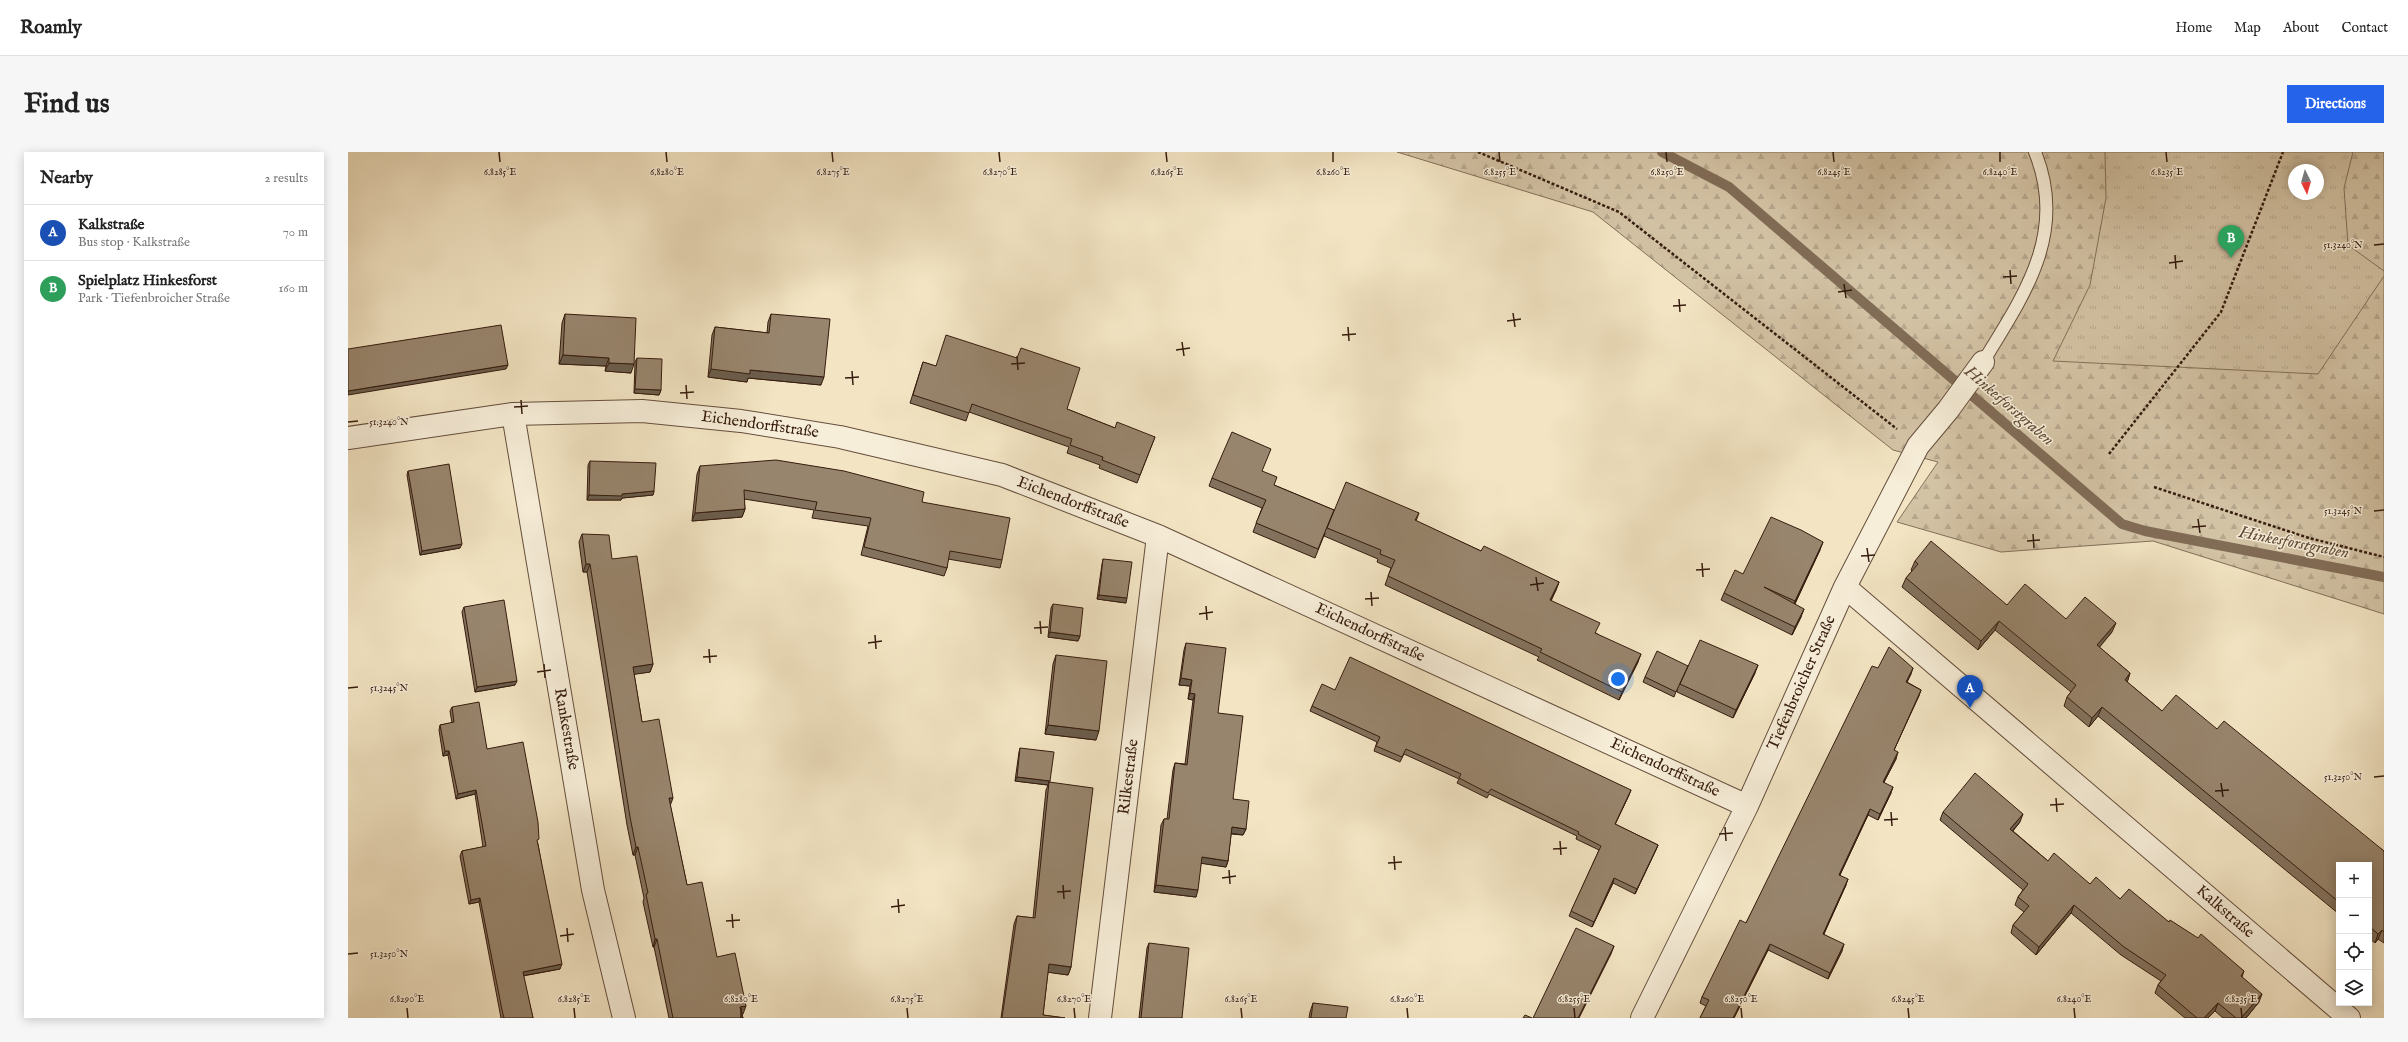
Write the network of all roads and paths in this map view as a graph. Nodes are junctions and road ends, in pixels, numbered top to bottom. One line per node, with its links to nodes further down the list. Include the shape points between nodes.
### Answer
1 (1478, 152): 7 (path, via 1619,212)
2 (2035, 152): 4 (lane, via 2044,174 2046,235 2026,291)
3 (2283, 152): 8 (path, via 2221,312)
4 (1983, 362): 7 (street, Tiefenbroicher Straße)
5 (513, 414): 6 (street, Eichendorffstraße); 10 (street, Eichendorffstraße, via 642,411 740,421 840,437 1002,476); 14 (street, Rankestraße, via 593,890)
6 (348, 438)
7 (1918, 446): 12 (street, Tiefenbroicher Straße)
8 (2109, 454)
9 (2154, 487): 11 (path, via 2309,538)
10 (1158, 536): 13 (street, Eichendorffstraße); 15 (street, Rilkestraße)
11 (2384, 557)
12 (1845, 587): 13 (street, Tiefenbroicher Straße); 17 (street, Kalkstraße)
13 (1747, 806): 16 (street, Tiefenbroicher Straße)
14 (624, 1018)
15 (1100, 1018)
16 (1642, 1018)
17 (2349, 1018)

